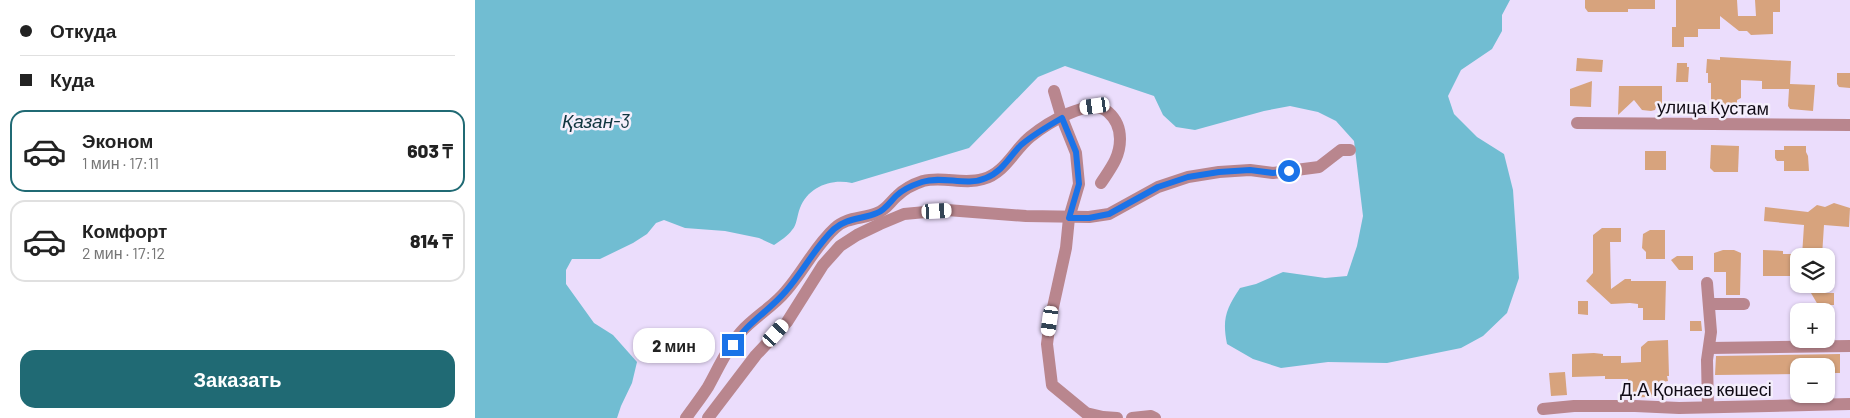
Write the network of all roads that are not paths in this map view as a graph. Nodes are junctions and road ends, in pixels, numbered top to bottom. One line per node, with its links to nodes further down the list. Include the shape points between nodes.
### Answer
1 (1054, 90): 2 (street)
2 (1062, 118): 6 (street, via 1078,109 1095,106 1106,110 1115,119 1120,133 1120,149); 7 (street, via 1076,152 1079,184); 17 (street, via 1031,136 995,174 968,181 925,181 897,195 877,213 836,227 786,291 741,332)
3 (1577, 123): 4 (street, улица Кустам)
4 (1850, 126)
5 (1350, 150): 7 (street, via 1341,150 1319,167 1273,173 1250,170 1219,172 1188,177 1158,187 1109,214)
6 (1101, 183)
7 (1069, 218): 18 (street, via 926,211 904,214 857,235 840,246 823,265 787,322 745,369); 19 (street, via 1047,344 1051,385 1085,413)
8 (1707, 283): 9 (street)
9 (1710, 304): 10 (street); 12 (street)
10 (1744, 304)
11 (1850, 346): 12 (street)
12 (1710, 348): 14 (street, via 1707,352)
13 (1850, 404): 14 (street, Д.А Қонаев көшесі)
14 (1708, 408): 16 (street, Д.А Қонаев көшесі)
15 (1543, 410): 16 (street, Д.А Қонаев көшесі, via 1635,406)
16 (1680, 413)
17 (685, 418)
18 (708, 418)
19 (1117, 418)
20 (1132, 418): 21 (street)
21 (1155, 418)

